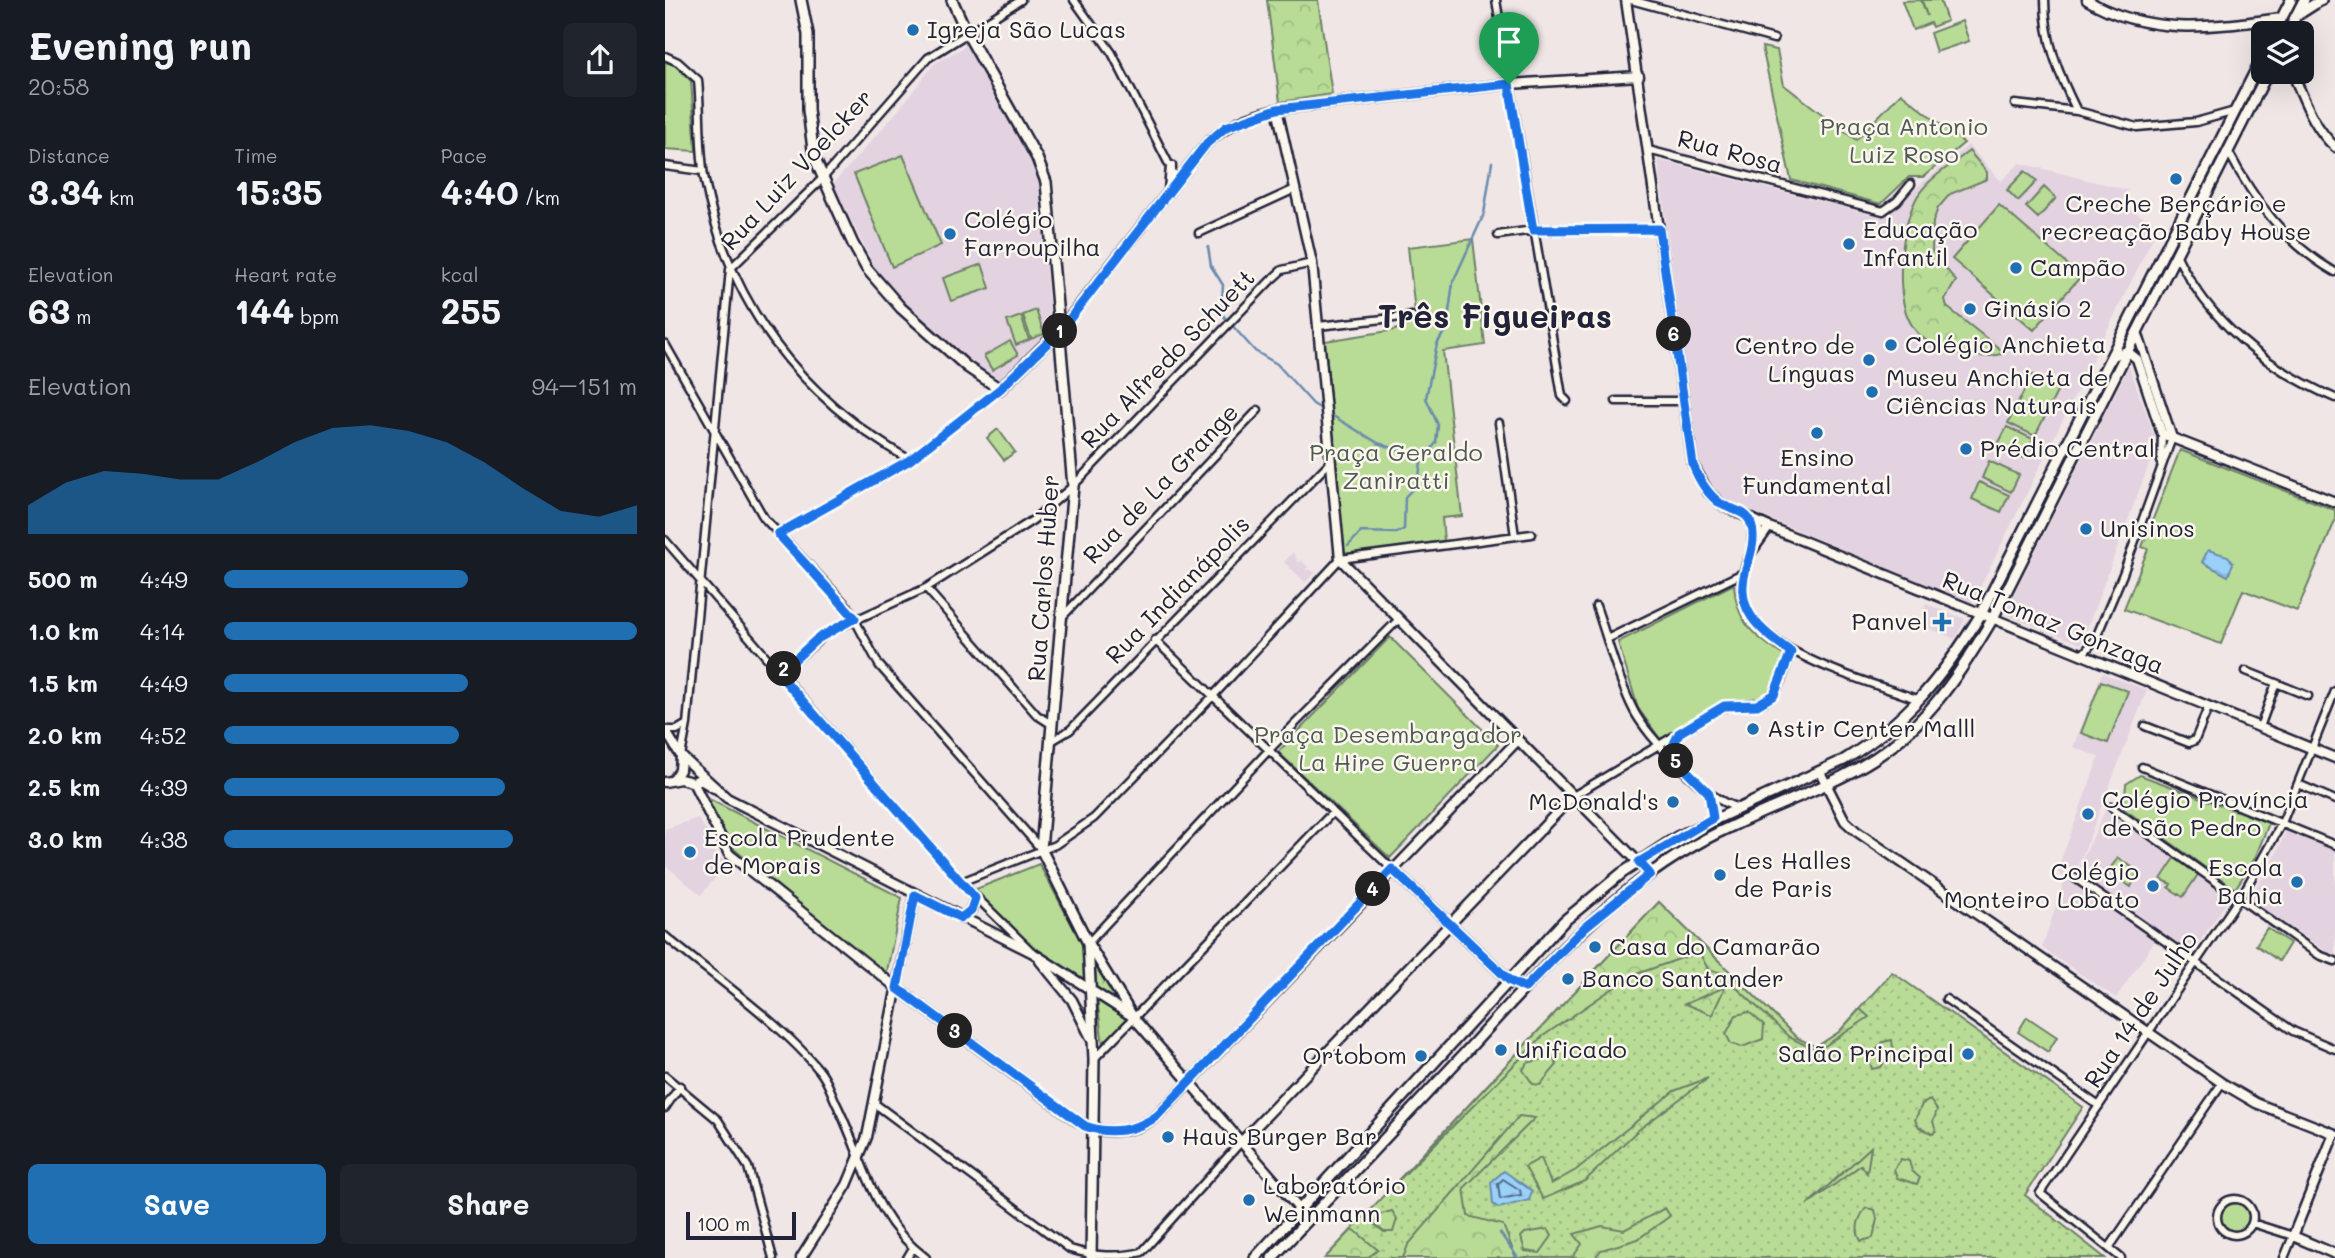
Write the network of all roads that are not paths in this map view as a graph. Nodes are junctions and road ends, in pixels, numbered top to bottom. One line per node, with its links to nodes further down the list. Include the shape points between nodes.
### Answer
1 (800, 0): 33 (main road, via 808,34 810,134)
2 (952, 0): 15 (main road, Rua Carlos Huber)
3 (1021, 0): 15 (street, Rua Luiz Voelcker)
4 (1073, 0): 31 (street, via 1112,53)
5 (1496, 0): 20 (street)
6 (1629, 0): 16 (street); 18 (street, Rua Tomaz Gonzaga)
7 (2045, 0): 25 (street, via 2056,69)
8 (2087, 0): 12 (street, via 2118,16 2171,28 2203,28)
9 (2291, 0): 12 (main road)
10 (2304, 0): 13 (main road)
11 (2321, 0): 13 (main road)
12 (2284, 9)
13 (2295, 17): 14 (main road)
14 (2293, 21)
15 (967, 33): 33 (street, Rua Luiz Voelcker, via 928,58); 48 (main road, Rua Carlos Huber, via 1046,181)
16 (1774, 39)
17 (665, 56): 32 (street, via 698,80)
18 (1639, 76): 20 (street); 28 (street, Rua Tomaz Gonzaga)
19 (2251, 79): 26 (main road)
20 (1509, 84): 24 (street); 39 (street)
21 (2262, 84): 29 (main road)
22 (2297, 84): 27 (street, via 2312,117)
23 (2015, 104): 25 (street)
24 (1277, 109): 34 (street, via 1226,127); 36 (street)
25 (2077, 111): 26 (street, via 2137,127 2196,122)
26 (2235, 111): 52 (main road)
27 (2335, 147)
28 (1648, 150): 35 (street, Rua Rosa, via 1883,211); 38 (street, Rua Tomaz Gonzaga)
29 (2228, 151): 42 (main road); 45 (street, via 2275,223)
30 (665, 166): 32 (street)
31 (1171, 166): 34 (street); 37 (street)
32 (703, 172): 44 (street)
33 (823, 178): 44 (street, Rua Luiz Voelcker); 55 (main road, via 867,269 941,345)
34 (1177, 180): 37 (street)
35 (1911, 184)
36 (1295, 189): 40 (street); 43 (street)
37 (1169, 191): 48 (street)
38 (1659, 229): 39 (street); 59 (street, Rua Tomaz Gonzaga)
39 (1533, 230): 41 (street); 57 (street, via 1562,396)
40 (1199, 233)
41 (1498, 235)
42 (2176, 254): 49 (main road); 56 (street, via 2211,312 2242,341 2292,376)
43 (1312, 263): 47 (street); 68 (street, Rua Alfredo Schuett, via 1282,270 1270,281)
44 (730, 269): 62 (street, Rua Luiz Voelcker); 65 (street, via 775,344 814,390 869,436)
45 (2335, 272)
46 (1412, 316): 47 (street)
47 (1318, 326): 66 (street)
48 (1061, 330): 55 (main road); 68 (main road, Rua Carlos Huber)
49 (2137, 332): 51 (main road); 54 (street)
50 (665, 344): 62 (street)
51 (2127, 351): 52 (street); 53 (street, via 2137,359); 86 (main road)
52 (2111, 357): 83 (main road)
53 (2145, 380): 54 (street); 63 (street)
54 (2155, 387): 64 (street)
55 (1000, 389): 65 (street)
56 (2335, 398)
57 (1567, 401)
58 (1616, 401): 59 (street)
59 (1683, 401): 70 (street, Rua Tomaz Gonzaga, via 1693,465 1702,483 1722,505)
60 (1258, 410): 84 (street, Rua de La Grange)
61 (1499, 422): 75 (street)
62 (716, 433): 73 (street); 80 (street, Rua Luiz Voelcker)
63 (2162, 434): 64 (street); 67 (street)
64 (2172, 438): 67 (street); 69 (street)
65 (910, 460): 73 (street)
66 (1331, 461): 78 (street); 89 (street, Rua Indianápolis)
67 (2160, 469): 91 (street, via 2103,622)
68 (1073, 485): 81 (street, Rua Alfredo Schuett, via 1033,520); 84 (main road, Rua Carlos Huber)
69 (2335, 502)
70 (1748, 516): 71 (street, Rua Tomaz Gonzaga); 77 (street)
71 (1757, 521): 72 (street, Rua Tomaz Gonzaga); 77 (street)
72 (1769, 527): 77 (street); 83 (street, Rua Tomaz Gonzaga)
73 (778, 534): 85 (street)
74 (1532, 534): 75 (street)
75 (1515, 536): 78 (street)
76 (665, 540): 80 (street)
77 (1752, 551): 79 (street)
78 (1340, 559): 87 (street); 96 (street)
79 (1745, 572): 88 (street); 90 (street, via 1741,592 1750,616 1763,633)
80 (702, 582): 93 (street); 100 (street, Rua Luiz Voelcker)
81 (926, 588): 85 (street, Rua Alfredo Schuett); 101 (street, via 1037,715)
82 (1596, 606): 88 (street)
83 (1981, 614): 86 (street, Rua Tomaz Gonzaga); 98 (main road)
84 (1064, 615): 101 (main road, Rua Carlos Huber)
85 (855, 618): 93 (street, Rua Alfredo Schuett, via 817,639); 131 (street, via 879,665)
86 (1993, 618): 91 (street, Rua Tomaz Gonzaga); 118 (main road, via 1967,662 1927,712 1877,757)
87 (1399, 619): 106 (street); 110 (street)
88 (1607, 639): 108 (street, via 1633,711)
89 (1155, 640): 96 (street); 107 (street, Rua Indianápolis, via 1070,730)
90 (1791, 652): 98 (street); 105 (street, via 1778,689 1769,700 1724,706)
91 (2083, 654): 99 (street, Rua Tomaz Gonzaga)
92 (2246, 671): 94 (street)
93 (779, 674): 136 (street)
94 (2276, 683): 97 (street); 103 (street)
95 (2335, 691): 109 (street, Rua 14 de Julho)
96 (1213, 696): 110 (street); 131 (street, via 1094,818 1055,845)
97 (2308, 696)
98 (1921, 700): 115 (main road, via 1867,746)
99 (2209, 706): 102 (street, via 2195,740 2189,743); 103 (street, Rua Tomaz Gonzaga)
100 (688, 724): 104 (street); 111 (street, Rua Luiz Voelcker)
101 (1051, 724): 107 (main road, Rua Carlos Huber)
102 (2145, 726)
103 (2260, 727): 109 (street, Rua Tomaz Gonzaga)
104 (665, 730): 111 (street)
105 (1679, 733): 108 (street); 112 (street)
106 (1518, 740): 122 (street); 133 (street)
107 (1050, 743): 131 (main road, Rua Carlos Huber)
108 (1661, 745): 112 (street); 122 (street)
109 (2312, 749): 113 (street, Rua Tomaz Gonzaga); 119 (street, Rua 14 de Julho)
110 (1269, 750): 127 (street); 143 (street)
111 (681, 756): 116 (street, via 680,770); 120 (street)
112 (1674, 758): 121 (street)
113 (2335, 758)
114 (2142, 767): 129 (street)
115 (1819, 772): 118 (street); 125 (main road)
116 (669, 781): 117 (street)
117 (693, 782): 120 (street, via 699,779); 123 (street); 148 (street, via 729,854)
118 (1826, 784): 134 (main road, via 1729,827); 153 (street, via 1845,821 1856,831)
119 (2298, 784): 124 (street); 129 (street, Rua 14 de Julho)
120 (714, 788): 123 (street)
121 (1709, 793): 125 (street, via 1727,806); 128 (street)
122 (1573, 796): 132 (street); 141 (street)
123 (727, 798): 137 (street)
124 (2335, 800)
125 (1737, 807): 128 (main road)
126 (2111, 807): 139 (street)
127 (1333, 812): 133 (street); 152 (street)
128 (1713, 818): 132 (main road)
129 (2282, 823): 130 (street); 139 (street, Rua 14 de Julho)
130 (2335, 845)
131 (1041, 849): 136 (street); 143 (main road)
132 (1639, 862): 134 (street); 147 (main road, via 1564,922)
133 (1392, 869): 141 (street); 158 (street)
134 (1650, 874): 150 (main road, via 1585,927)
135 (2075, 878): 146 (street)
136 (961, 882): 138 (street)
137 (915, 895): 140 (street); 148 (street)
138 (975, 898): 140 (street, via 971,910); 144 (street)
139 (2239, 899): 145 (street, via 2319,955); 146 (street, Rua 14 de Julho)
140 (961, 918): 144 (street)
141 (1449, 923): 147 (street); 166 (street)
142 (665, 936): 167 (street, via 821,1071)
143 (1088, 943): 149 (main road); 152 (street)
144 (1034, 953): 149 (street); 154 (street, via 1072,1000)
145 (2335, 961)
146 (2196, 962): 153 (street, Rua 14 de Julho); 155 (street, via 2293,1031)
147 (1510, 981): 150 (street); 168 (main road)
148 (897, 988): 161 (street); 164 (street)
149 (1091, 988): 152 (street); 154 (main road)
150 (1525, 988): 170 (main road)
151 (1946, 999): 162 (street)
152 (1133, 1017): 156 (street); 158 (street)
153 (2149, 1033): 159 (street); 162 (street, Rua 14 de Julho)
154 (1094, 1045): 156 (main road)
155 (2335, 1049)
156 (1094, 1059): 164 (main road)
157 (665, 1076): 160 (street)
158 (1189, 1081): 164 (street, via 1145,1125); 166 (street)
159 (2223, 1083): 165 (street, via 2256,1103); 173 (street)
160 (680, 1086): 163 (street); 176 (street, via 718,1120 748,1167)
161 (874, 1103): 167 (street); 175 (street, via 1070,1250)
162 (2099, 1106): 173 (street, Rua 14 de Julho, via 2040,1193)
163 (665, 1108)
164 (1094, 1130): 175 (main road)
165 (2335, 1133): 171 (street)
166 (1241, 1142): 168 (street); 175 (street, via 1142,1252)
167 (860, 1157): 172 (street, via 886,1219); 177 (street)
168 (1300, 1210): 170 (main road); 180 (main road)
169 (2252, 1223): 169 (street, via 2240,1234 2229,1234 2218,1222 2218,1211 2230,1200 2241,1200 2252,1212); 171 (street)
170 (1296, 1233): 181 (main road)
171 (2293, 1236): 174 (street); 183 (street)
172 (913, 1248): 178 (street); 179 (street)
173 (2109, 1248): 182 (street)
174 (2335, 1254)
175 (1091, 1257)
176 (773, 1258)
177 (801, 1258)
178 (907, 1258)
179 (926, 1258)
180 (1255, 1258)
181 (1272, 1258)
182 (2121, 1258)
183 (2284, 1258)

